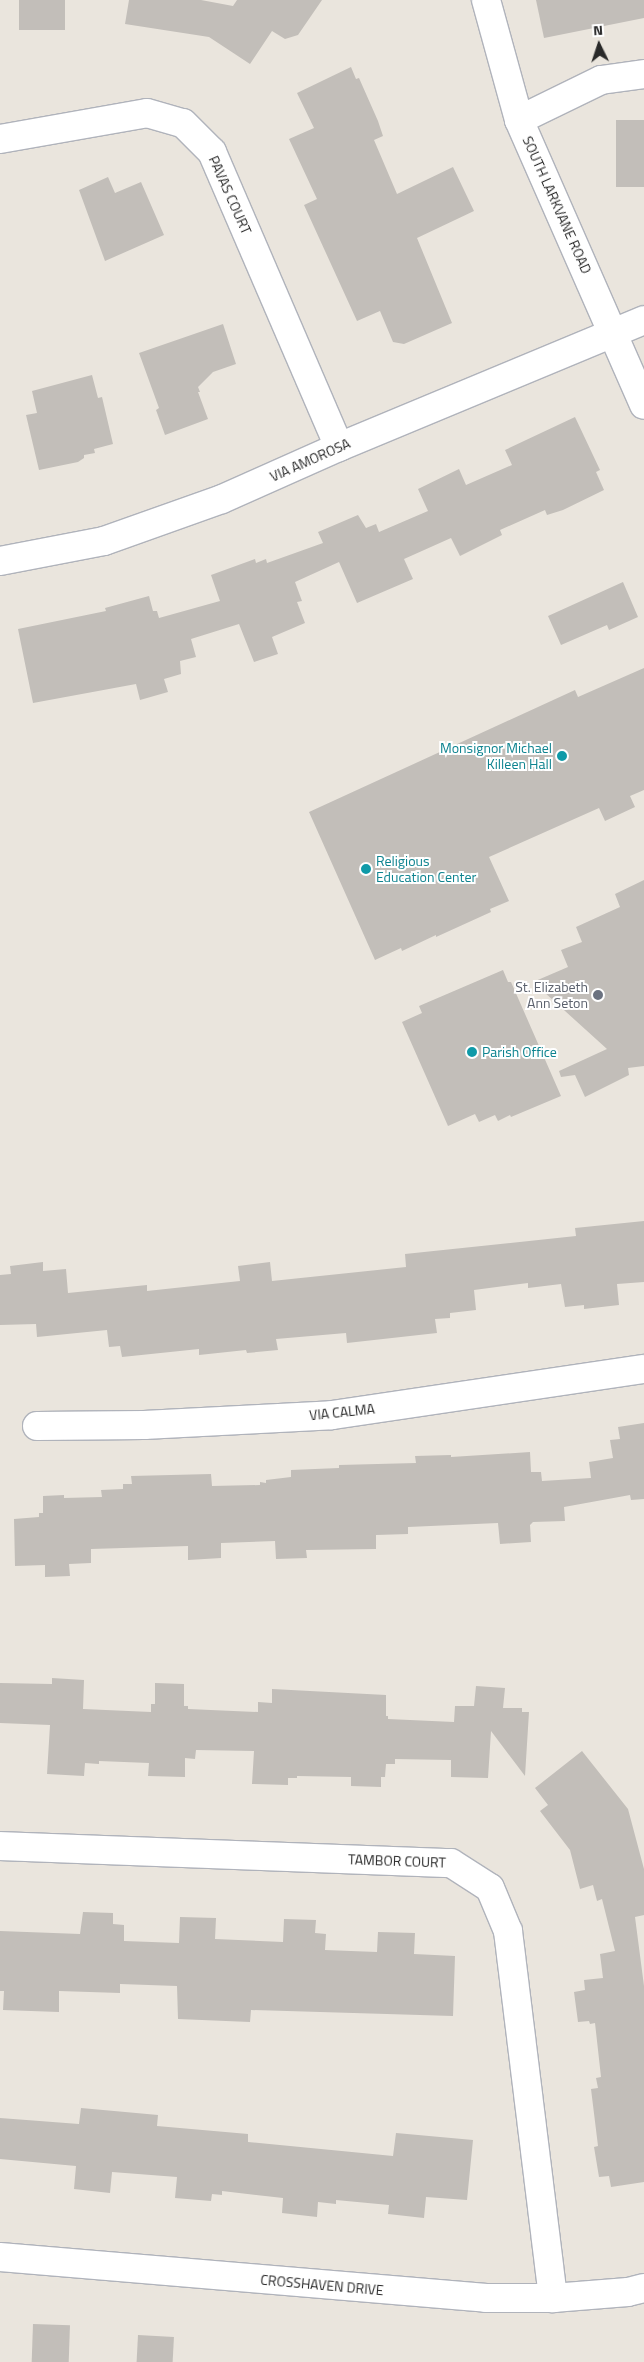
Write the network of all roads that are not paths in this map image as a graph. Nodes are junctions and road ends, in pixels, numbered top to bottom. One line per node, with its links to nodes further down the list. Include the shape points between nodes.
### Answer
1 (486, 0): 3 (street, SOUTH LARKVANE ROAD)
2 (644, 74): 3 (street, via 601,80)
3 (519, 120): 6 (street, SOUTH LARKVANE ROAD)
4 (0, 139): 8 (street, PAVAS COURT, via 147,113 183,123 212,152)
5 (644, 320): 6 (street, VIA AMOROSA)
6 (612, 332): 7 (street, SOUTH LARKVANE ROAD); 8 (street, VIA AMOROSA)
7 (644, 405)
8 (339, 447): 9 (street, VIA AMOROSA, via 222,499 104,540)
9 (0, 561)
10 (644, 1369): 11 (street, VIA CALMA, via 332,1415 144,1425)
11 (37, 1426)
12 (0, 1846): 15 (street, TAMBOR COURT, via 451,1863 490,1888 508,1930)
13 (0, 2257): 15 (street, CROSSHAVEN DRIVE, via 486,2298)
14 (644, 2288): 15 (street, CROSSHAVEN DRIVE)
15 (553, 2298)

